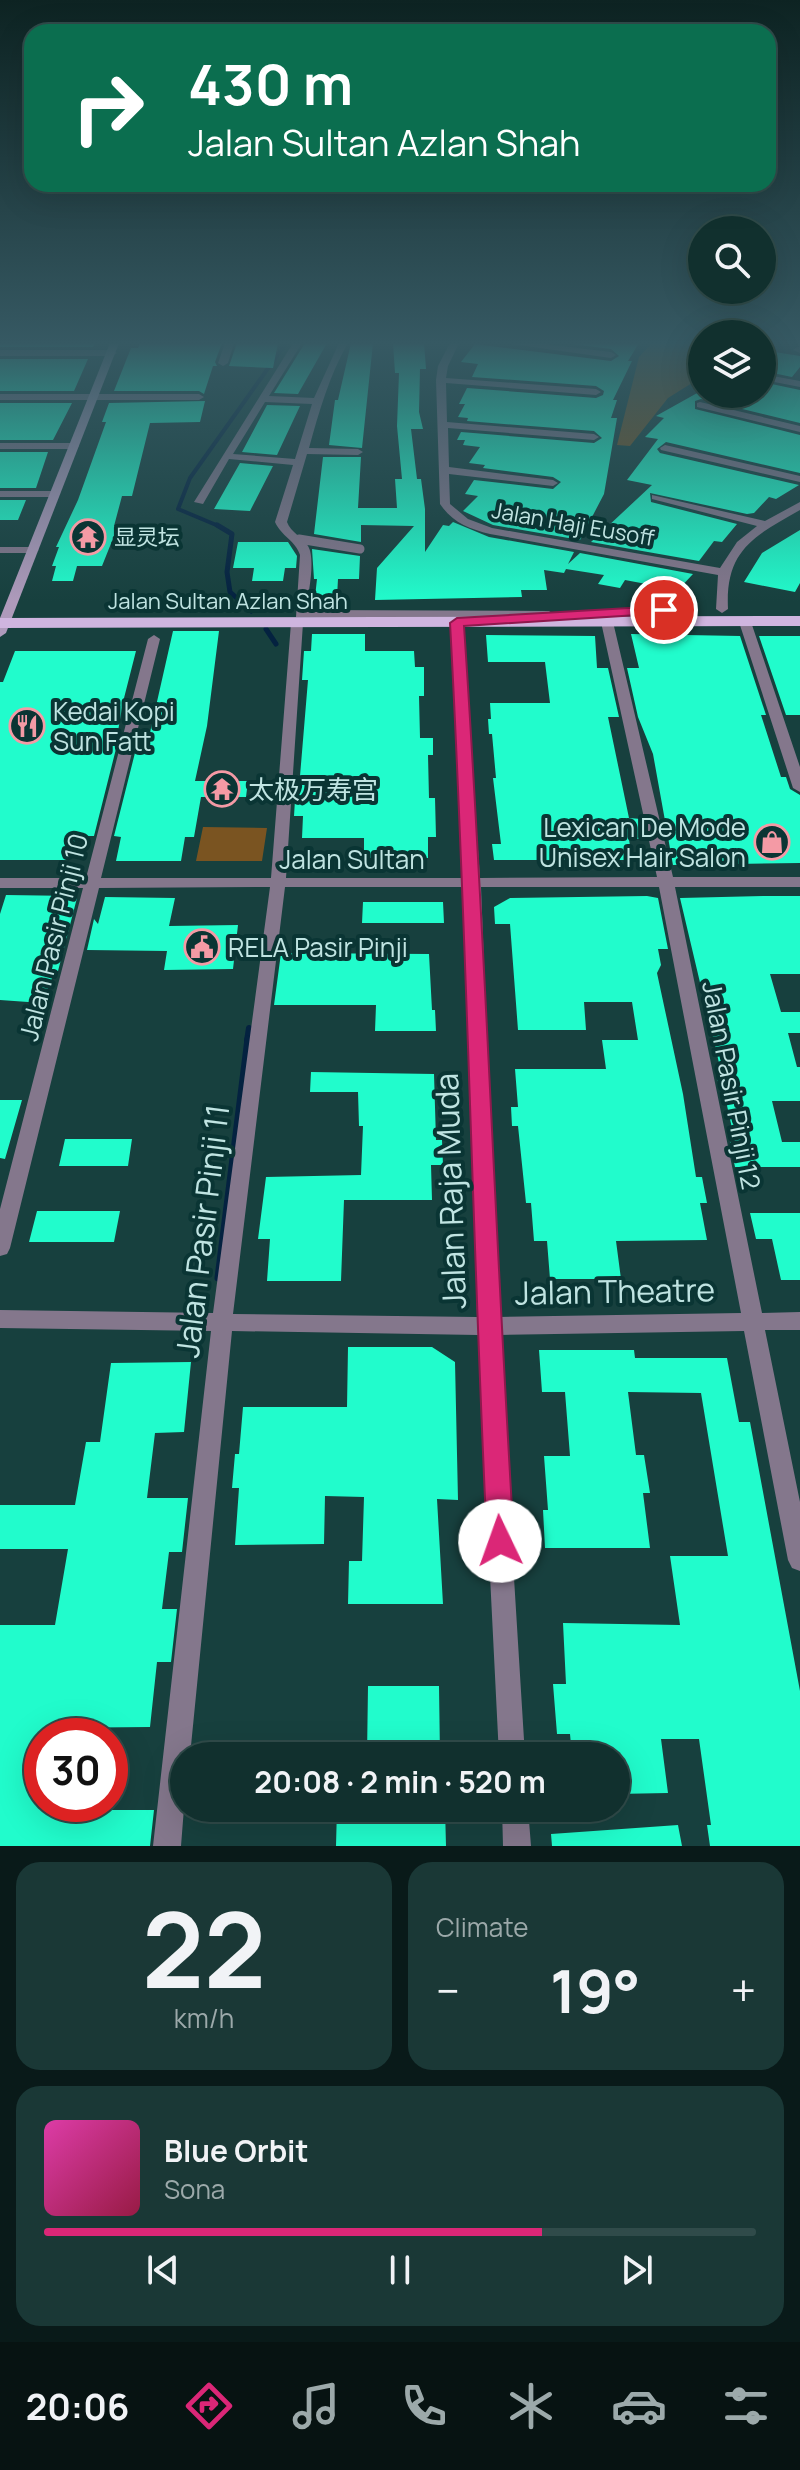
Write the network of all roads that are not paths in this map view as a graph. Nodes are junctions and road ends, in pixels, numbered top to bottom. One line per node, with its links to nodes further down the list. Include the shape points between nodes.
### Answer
1 (81, 429): 8 (main road)
2 (243, 429): 12 (street)
3 (310, 429): 10 (street)
4 (444, 429): 14 (street, Jalan Haji Eusoff)
5 (496, 429): 6 (street)
6 (594, 437)
7 (0, 446): 8 (street)
8 (74, 446): 18 (main road)
9 (665, 448): 15 (street)
10 (304, 451): 11 (street); 13 (street)
11 (358, 452)
12 (226, 456): 13 (street); 20 (street)
13 (300, 463): 23 (street, via 281,522 282,529)
14 (445, 470): 16 (street); 27 (street, Jalan Haji Eusoff, via 445,504 468,525)
15 (800, 479)
16 (553, 483)
17 (0, 494): 18 (street)
18 (55, 494): 26 (main road)
19 (656, 497): 22 (street)
20 (199, 502)
21 (800, 505): 22 (street)
22 (767, 525): 27 (street, via 738,549)
23 (299, 539): 24 (lane); 30 (street, via 306,555 300,614)
24 (360, 549)
25 (0, 550): 26 (street)
26 (33, 550): 35 (main road)
27 (722, 572): 28 (street)
28 (722, 609): 29 (main road, Jalan Sultan Azlan Shah); 30 (main road, Jalan Sultan Azlan Shah); 31 (main road); 32 (main road, via 705,615)
29 (800, 609)
30 (456, 618): 32 (main road, Jalan Sultan Azlan Shah); 34 (main road, Jalan Sultan Azlan Shah); 38 (street, Jalan Raja Muda)
31 (800, 619): 33 (main road, Jalan Sultan Azlan Shah)
32 (607, 622): 33 (main road, Jalan Sultan Azlan Shah); 39 (street, Jalan Pasir Pinji 12)
33 (745, 622): 37 (street)
34 (297, 623): 35 (main road, Jalan Sultan Azlan Shah); 43 (street, Jalan Pasir Pinji 11)
35 (1, 627)
36 (154, 639): 42 (street, Jalan Pasir Pinji 10)
37 (800, 788)
38 (473, 882): 39 (street, Jalan Sultan); 43 (street, Jalan Sultan); 49 (street, Jalan Raja Muda)
39 (666, 882): 40 (street, Jalan Sultan); 46 (street, Jalan Pasir Pinji 12)
40 (800, 882)
41 (0, 883): 42 (street, Jalan Sultan)
42 (94, 883): 43 (street, Jalan Sultan); 44 (street, Jalan Pasir Pinji 10)
43 (278, 883): 48 (street, Jalan Pasir Pinji 11)
44 (0, 1248)
45 (0, 1319): 48 (street, Jalan Theatre)
46 (751, 1320): 47 (street, Jalan Theatre); 49 (street, Jalan Theatre); 50 (street, Jalan Pasir Pinji 12)
47 (800, 1321)
48 (222, 1322): 49 (street, Jalan Theatre); 53 (street, Jalan Pasir Pinji 11)
49 (488, 1326): 51 (street, Jalan Raja Muda)
50 (800, 1560)
51 (511, 1742)
52 (516, 1822): 54 (street)
53 (167, 1846)
54 (517, 1846)

